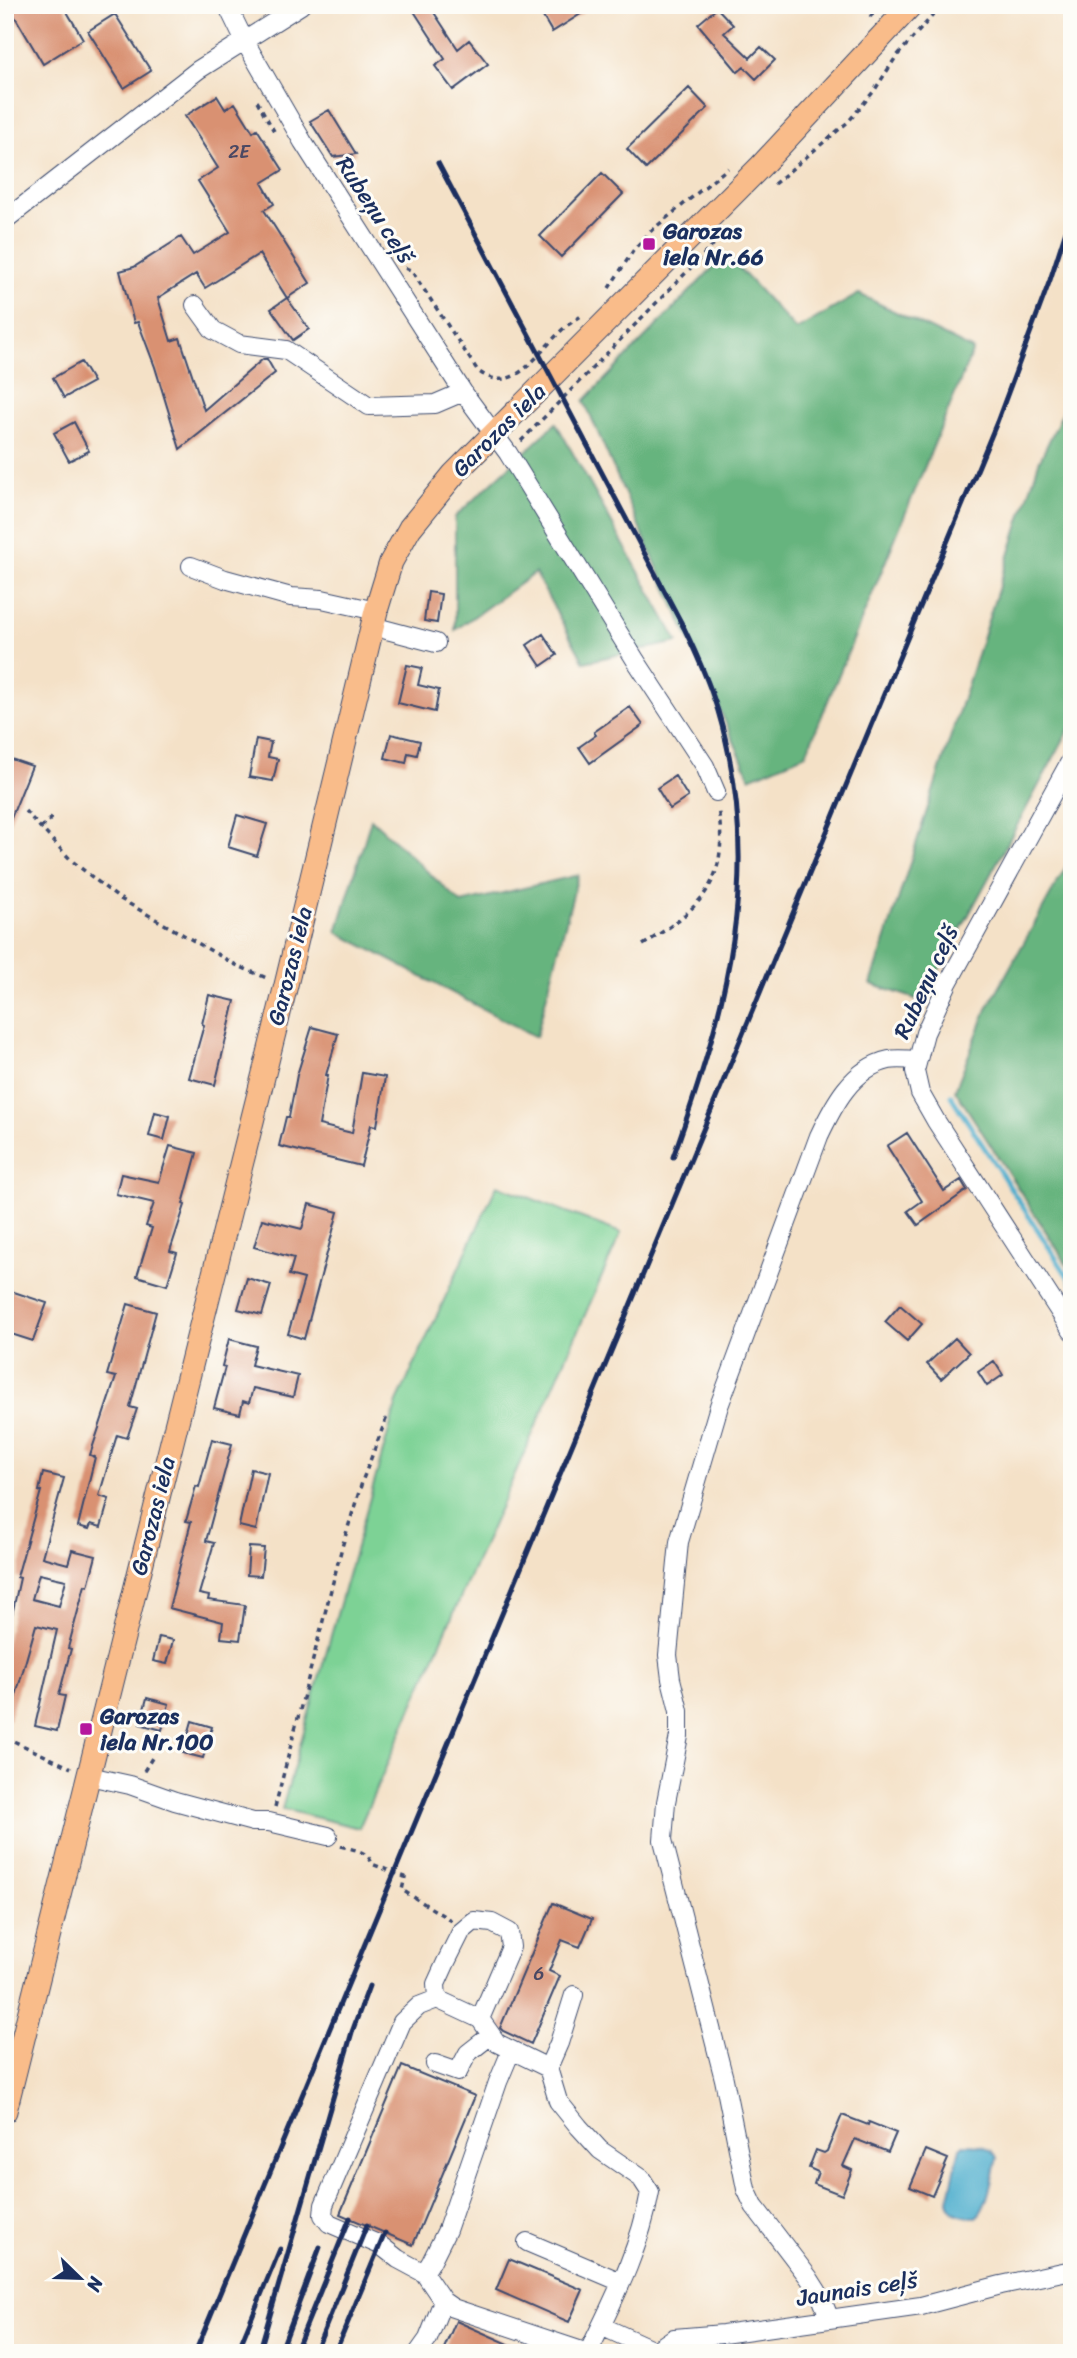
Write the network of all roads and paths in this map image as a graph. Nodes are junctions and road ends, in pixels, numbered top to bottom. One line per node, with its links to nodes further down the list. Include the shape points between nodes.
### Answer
1 (227, 5): 7 (street, Rubeņu ceļš)
2 (301, 5): 7 (street)
3 (880, 5): 6 (path)
4 (911, 5): 19 (main road, Garozas iela, via 761,166)
5 (942, 5): 11 (path, via 848,122)
6 (863, 26)
7 (244, 40): 12 (street, via 198,70); 14 (street, Rubeņu ceļš)
8 (253, 93): 9 (path)
9 (278, 137)
10 (728, 168): 15 (path, via 652,230)
11 (769, 188)
12 (5, 220)
13 (719, 239): 20 (path)
14 (388, 275): 17 (path, via 397,268 411,271 488,379 518,374); 18 (street, Rubeņu ceļš)
15 (605, 293)
16 (195, 305): 18 (street, via 213,331 239,344 286,350 369,406 435,404)
17 (586, 312)
18 (463, 392): 19 (street, Rubeņu ceļš)
19 (495, 433): 20 (street, Rubeņu ceļš); 22 (main road, Garozas iela, via 410,528 391,562)
20 (508, 453): 25 (street, Rubeņu ceļš, via 705,766)
21 (191, 566): 22 (street, via 291,597 322,599)
22 (374, 618): 23 (street); 30 (main road, Garozas iela)
23 (436, 643)
24 (1072, 758): 31 (street, Rubeņu ceļš, via 948,983)
25 (716, 792): 29 (path, via 721,826 713,882 678,923)
26 (25, 811): 28 (path)
27 (53, 817): 28 (path)
28 (40, 828): 30 (path, via 117,897 236,964)
29 (643, 946)
30 (286, 985): 35 (main road, Garozas iela)
31 (917, 1060): 32 (street, Rubeņu ceļš, via 915,1071 925,1102); 52 (street, via 889,1060 854,1080 819,1136 719,1406 678,1542 668,1655 680,1711 663,1840 724,2079 746,2189 809,2278)
32 (1072, 1331)
33 (388, 1413): 36 (path, via 342,1547)
34 (5, 1738): 35 (path)
35 (89, 1776): 36 (street, via 253,1822); 46 (main road, Garozas iela)
36 (269, 1822): 37 (street)
37 (328, 1836): 38 (path, via 335,1844 368,1856 372,1864 405,1877 402,1890 450,1919)
38 (461, 1932): 40 (street, via 436,1984); 41 (street, via 474,1922 492,1923 509,1932 512,1947)
39 (574, 1995): 45 (street)
40 (437, 1999): 41 (street); 49 (street, via 419,2006 402,2022 323,2215 329,2223 380,2245)
41 (480, 2019): 42 (street)
42 (491, 2035): 43 (street); 44 (street, via 468,2053 458,2072)
43 (511, 2052): 45 (street); 49 (street, via 447,2230)
44 (435, 2064)
45 (548, 2068): 50 (street, via 558,2101 579,2127 600,2150 641,2178 650,2192)
46 (5, 2111)
47 (527, 2242): 50 (street)
48 (1072, 2270): 52 (street, Jaunais ceļš, via 921,2306)
49 (424, 2273): 51 (street)
50 (621, 2282): 53 (street)
51 (443, 2301): 53 (street, via 588,2353); 55 (street)
52 (829, 2318): 54 (street, Jaunais ceļš, via 674,2338)
53 (601, 2326): 54 (street)
54 (653, 2351)
55 (418, 2353)

